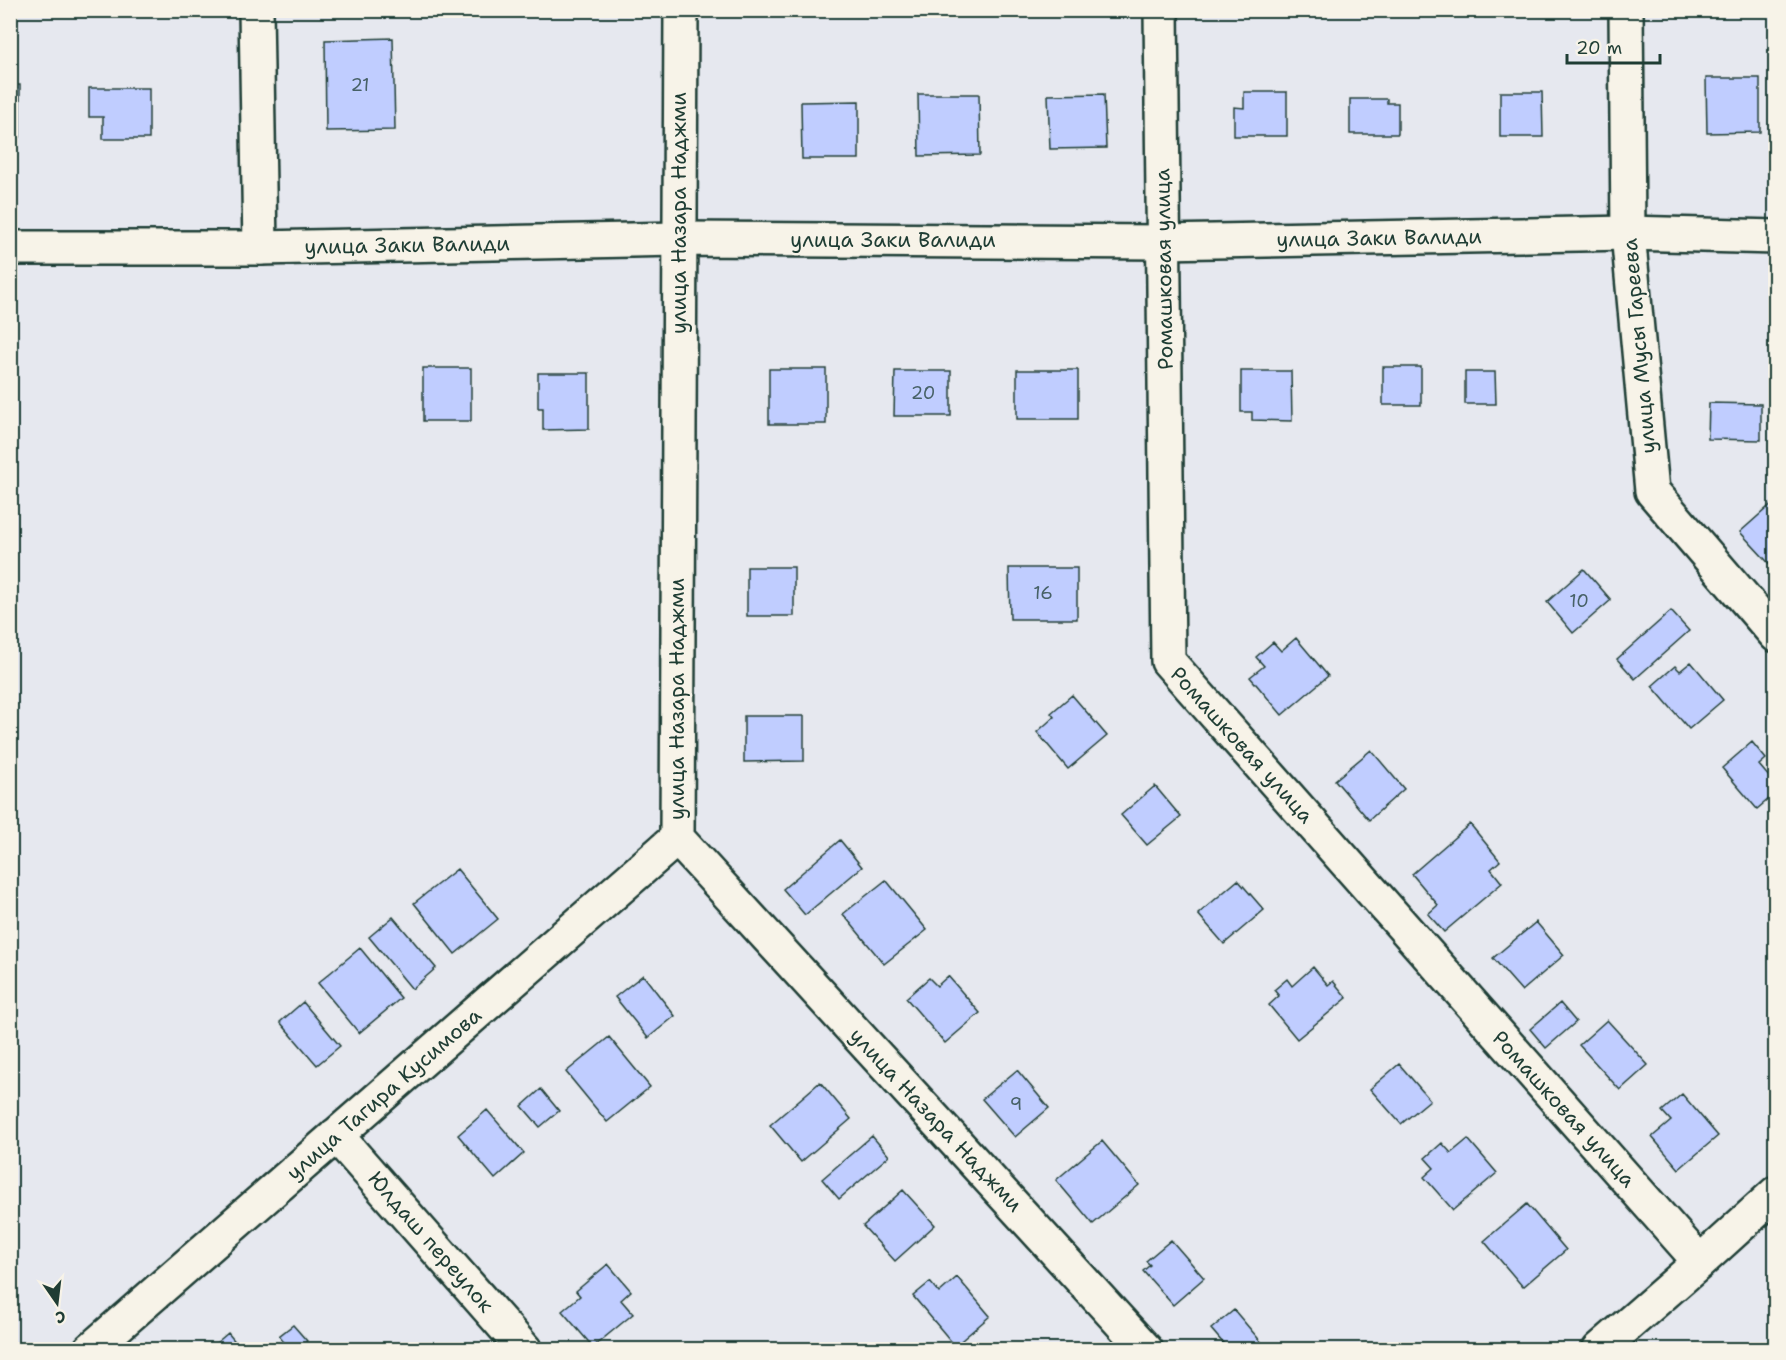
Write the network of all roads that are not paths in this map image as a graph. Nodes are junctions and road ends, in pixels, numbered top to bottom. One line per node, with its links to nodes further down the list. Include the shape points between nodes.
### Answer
1 (256, 10): 10 (street)
2 (681, 10): 7 (street, улица Назара Наджми)
3 (1161, 10): 8 (street, Ромашковая улица)
4 (1626, 10): 5 (street, улица Мусы Гареева)
5 (1628, 234): 6 (street, улица Заки Валиди); 8 (street, улица Заки Валиди); 11 (street, улица Мусы Гареева, via 1652,491)
6 (1776, 237)
7 (678, 239): 8 (street, улица Заки Валиди); 10 (street, улица Заки Валиди); 12 (street, улица Назара Наджми)
8 (1163, 242): 15 (street, Ромашковая улица, via 1168,661)
9 (10, 248): 10 (street, улица Заки Валиди)
10 (260, 248)
11 (1776, 635)
12 (677, 838): 13 (street, улица Тагира Кусимова); 18 (street, улица Назара Наджми)
13 (336, 1135): 16 (street, улица Тагира Кусимова); 17 (street, Юлдаш переулок)
14 (1776, 1192): 15 (street)
15 (1700, 1262): 19 (street)
16 (90, 1350)
17 (525, 1350)
18 (1146, 1350)
19 (1599, 1350)

